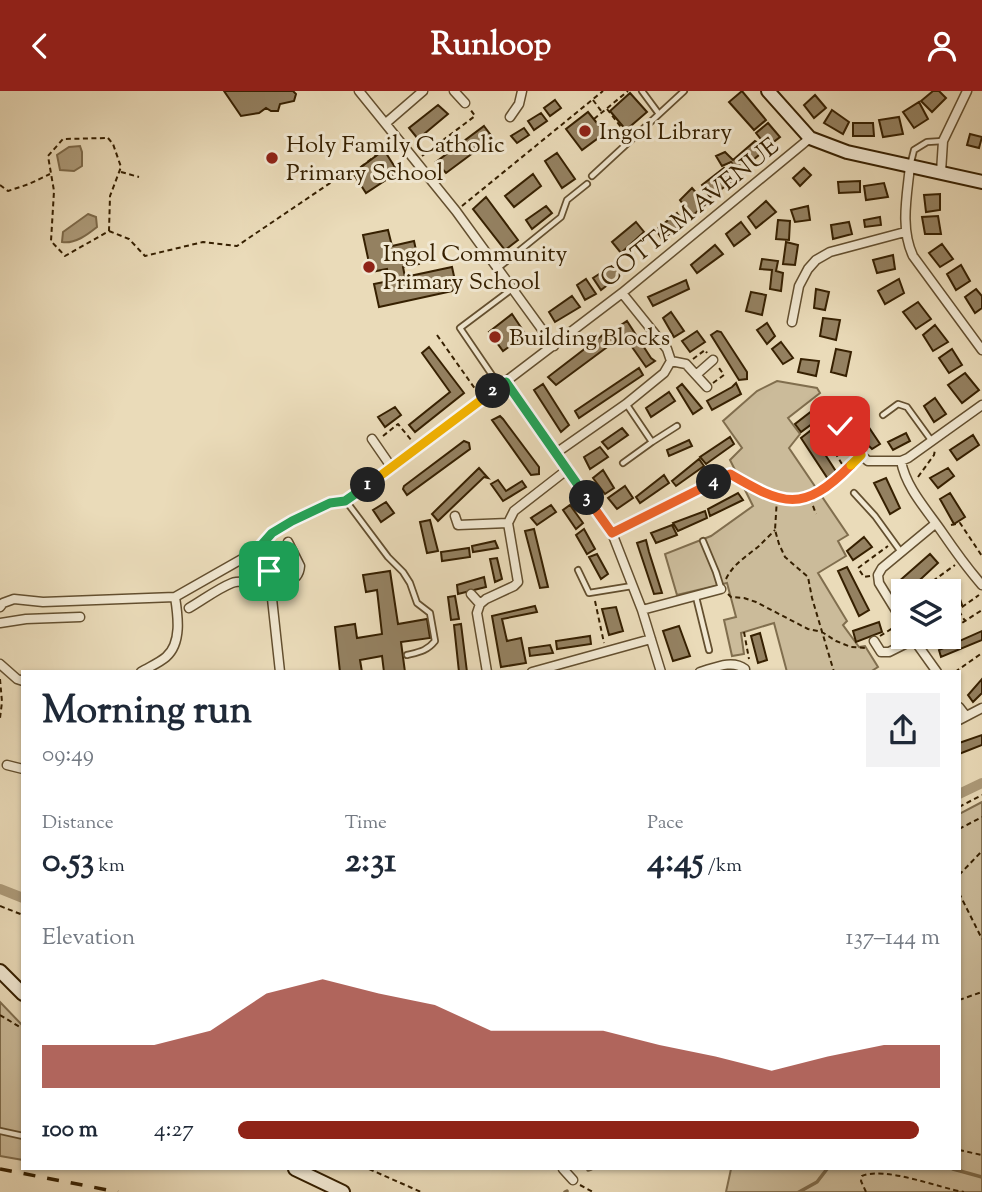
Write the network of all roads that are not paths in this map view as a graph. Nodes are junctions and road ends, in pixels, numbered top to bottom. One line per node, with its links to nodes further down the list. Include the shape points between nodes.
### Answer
1 (359, 91): 12 (street)
2 (423, 91): 12 (street)
3 (454, 91): 9 (street)
4 (522, 91): 11 (street)
5 (642, 91): 10 (lane)
6 (684, 91): 10 (lane)
7 (768, 91): 13 (main road)
8 (967, 91): 14 (street)
9 (465, 103)
10 (659, 114): 17 (lane)
11 (510, 117)
12 (386, 123): 21 (street)
13 (810, 138): 15 (main road, via 847,152); 23 (street, COTTAM AVENUE)
14 (943, 141): 15 (lane, via 927,142 914,150); 16 (street)
15 (910, 166): 16 (main road); 20 (street)
16 (941, 172): 18 (main road)
17 (592, 176)
18 (982, 181)
19 (587, 184): 21 (lane, via 568,200 561,217)
20 (905, 232): 24 (street, via 816,260 799,286); 26 (street, via 913,257)
21 (498, 268): 22 (street)
22 (513, 288): 25 (street); 30 (lane, via 460,328)
23 (622, 293): 25 (street, COTTAM AVENUE); 27 (street, via 667,349)
24 (792, 322)
25 (554, 346): 30 (street, COTTAM AVENUE)
26 (982, 350)
27 (671, 361): 29 (street, via 686,364); 32 (street, via 664,373)
28 (713, 361): 29 (street)
29 (695, 375): 31 (street)
30 (503, 384): 40 (street); 43 (street, COTTAM AVENUE)
31 (707, 387)
32 (626, 404): 39 (lane); 40 (street)
33 (982, 405): 37 (street)
34 (883, 415): 37 (lane, via 898,404 907,407)
35 (677, 426): 39 (lane)
36 (824, 428): 41 (street, via 840,426 868,461)
37 (931, 440): 41 (street)
38 (373, 441): 43 (street)
39 (652, 442): 42 (lane)
40 (556, 453): 44 (street)
41 (901, 461): 50 (street, via 907,480)
42 (623, 463)
43 (392, 468): 47 (street, COTTAM AVENUE)
44 (568, 469): 49 (street, via 514,511); 51 (street)
45 (730, 474): 51 (street)
46 (854, 493): 55 (lane)
47 (345, 501): 54 (street, COTTAM AVENUE, via 292,521 272,533); 76 (lane, via 403,572 417,603 430,613 435,641 430,648)
48 (455, 516): 49 (street, via 458,525)
49 (508, 523): 65 (street, via 518,582)
50 (937, 526): 55 (street); 58 (street)
51 (612, 533): 59 (street)
52 (703, 541): 60 (lane)
53 (288, 542): 57 (street, via 300,570 287,581)
54 (256, 551): 57 (street, via 269,571); 63 (street, COTTAM AVENUE)
55 (901, 553): 64 (street, via 878,575)
56 (578, 570): 59 (lane, via 589,593)
57 (271, 584): 67 (street, via 233,583); 79 (street)
58 (982, 585)
59 (632, 586): 68 (street)
60 (721, 589): 62 (street)
61 (471, 594): 65 (street)
62 (696, 596): 68 (street); 75 (lane)
63 (175, 597): 66 (street, via 14,600); 78 (street, via 178,629 173,649)
64 (891, 602)
65 (480, 604): 80 (street, via 477,613)
66 (0, 607)
67 (189, 608)
68 (642, 610): 71 (street)
69 (80, 617): 70 (street)
70 (0, 623)
71 (651, 639): 81 (street); 82 (street)
72 (876, 644): 73 (street, via 881,652)
73 (894, 649)
74 (921, 649): 85 (street)
75 (709, 650)
76 (407, 655)
77 (0, 664): 86 (street)
78 (144, 670)
79 (280, 670)
80 (487, 670)
81 (539, 670)
82 (660, 670)
83 (707, 670): 84 (street, via 729,664)
84 (744, 670)
85 (936, 670)
86 (21, 680)
87 (982, 708): 88 (street)
88 (962, 718)
89 (7, 765): 90 (street)
90 (21, 768)
91 (0, 971): 92 (main road)
92 (21, 992)
93 (0, 1131): 94 (lane)
94 (21, 1136)
95 (297, 1170): 98 (main road)
96 (564, 1170): 97 (street)
97 (573, 1180)
98 (343, 1192)

